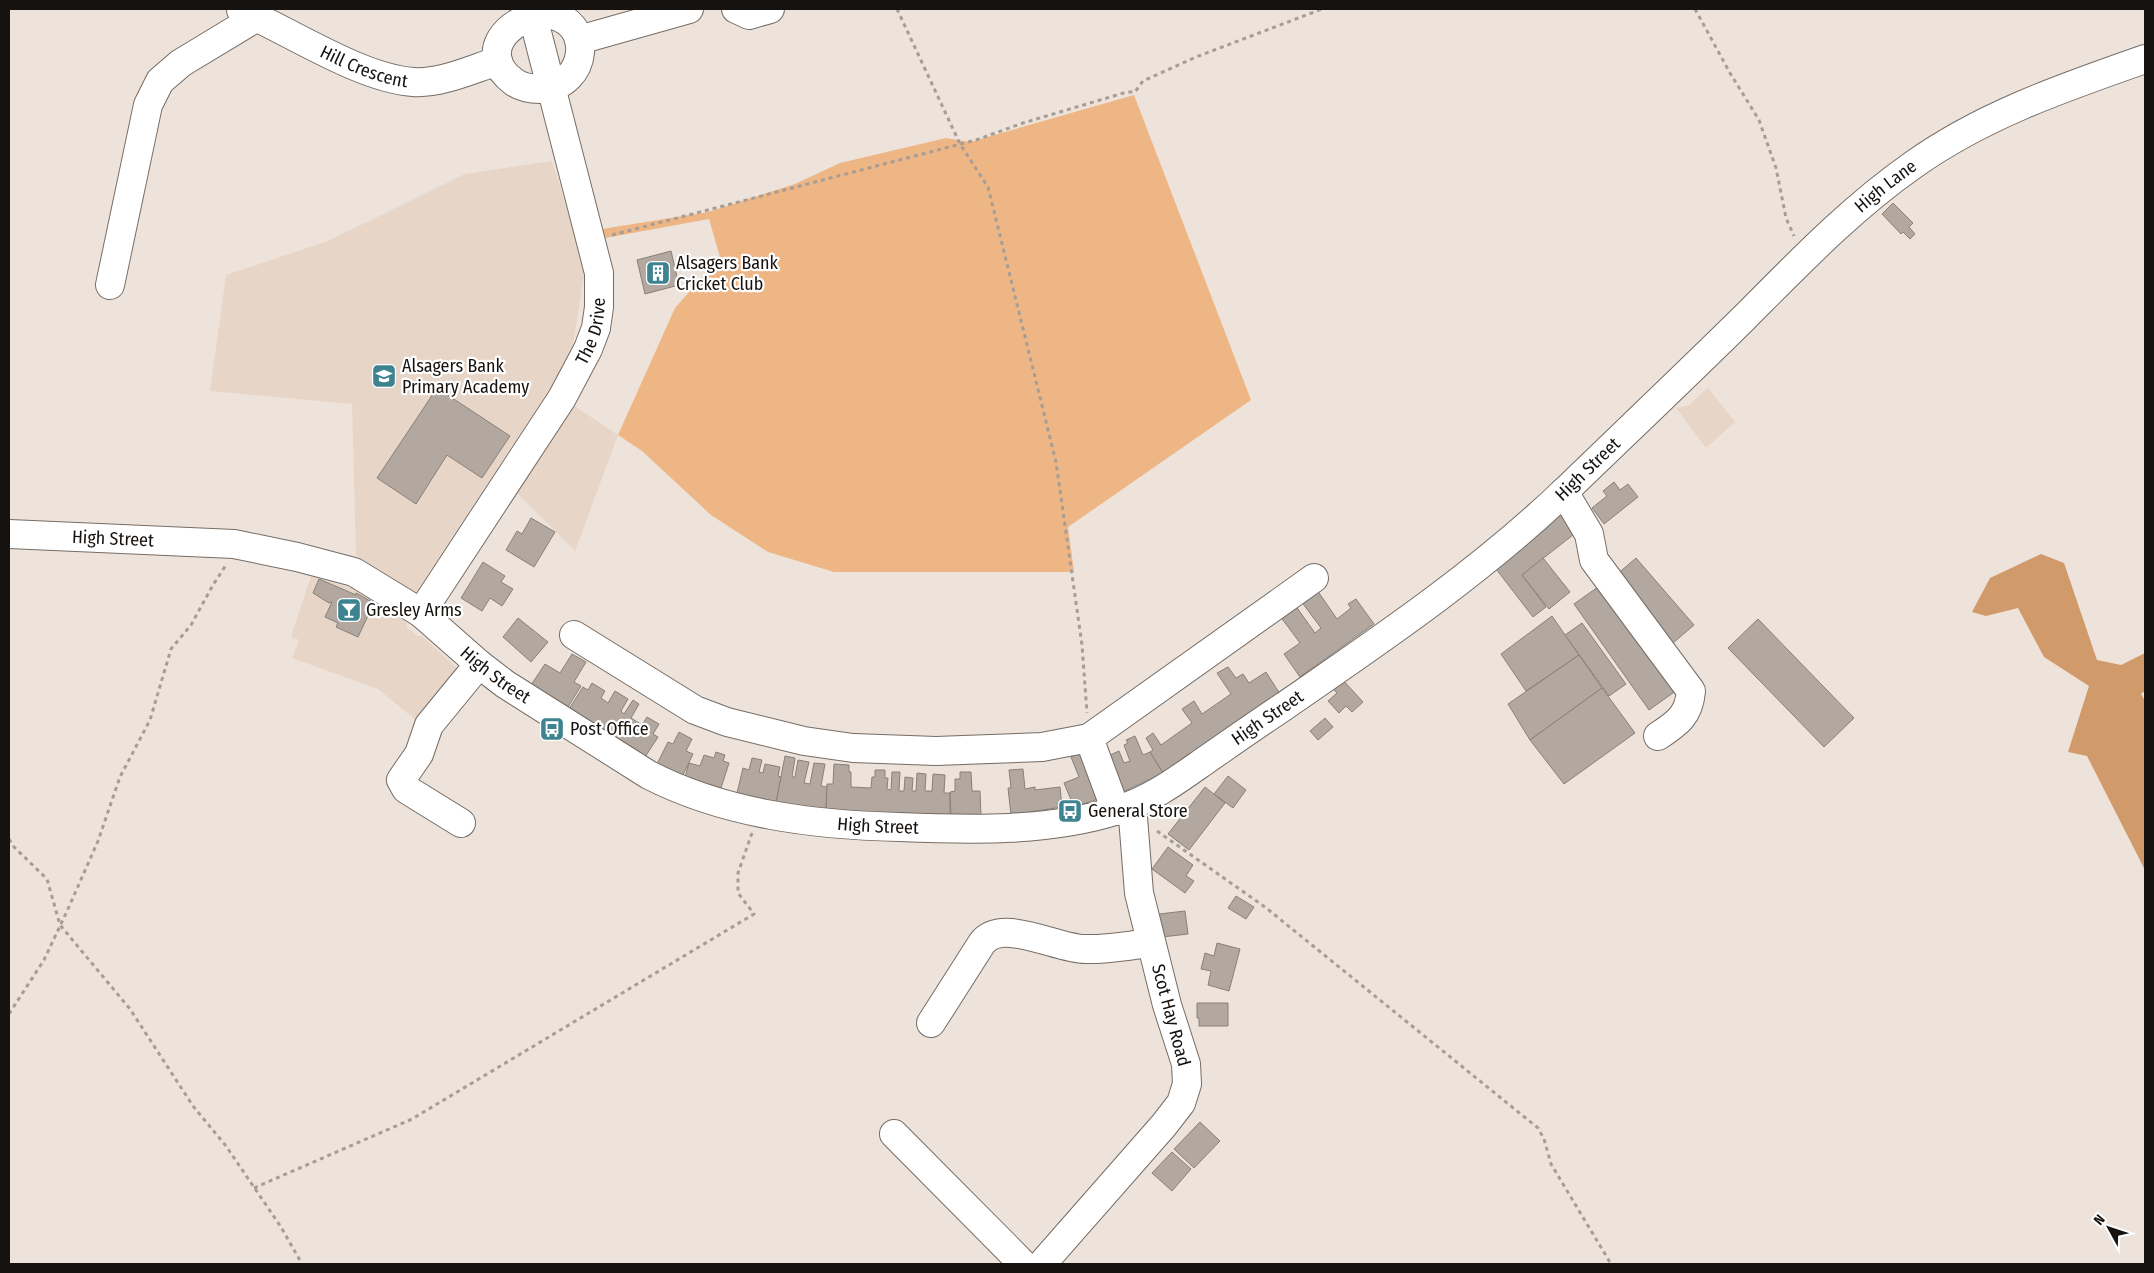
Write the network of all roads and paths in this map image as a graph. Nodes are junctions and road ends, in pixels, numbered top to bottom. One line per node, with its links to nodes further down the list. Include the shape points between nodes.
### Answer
1 (689, 9): 9 (main road)
2 (736, 9): 3 (main road, via 750,15)
3 (770, 9)
4 (898, 9): 13 (path)
5 (1322, 9): 13 (path, via 1196,57 1143,81 1135,92)
6 (1695, 9): 15 (path, via 1759,120 1776,168 1786,218 1795,238)
7 (532, 12): 9 (main road, via 555,14 564,19); 11 (main road, via 502,36); 12 (main road, The Drive)
8 (247, 13): 11 (main road, Hill Crescent, via 359,67 387,77 414,82 436,80); 16 (main road, via 160,81 148,105)
9 (580, 40): 12 (main road, via 579,60 574,71 564,82)
10 (2145, 59): 15 (main road, High Lane, via 2023,104 1959,136 1876,192)
11 (498, 61): 12 (main road, via 506,76 517,85)
12 (551, 88): 14 (main road, The Drive)
13 (960, 144): 14 (path); 26 (path, via 988,187 1056,462 1082,645)
14 (592, 240): 22 (main road, The Drive, via 600,273 599,307 588,349 562,398)
15 (1809, 253): 17 (main road, High Lane)
16 (110, 285)
17 (1672, 386): 18 (main road, High Street)
18 (1564, 492): 25 (main road, via 1589,534 1594,560 1691,691 1690,706 1677,724); 27 (main road, High Street, via 1466,578 1159,792)
19 (9, 534): 20 (main road, High Street)
20 (234, 544): 22 (main road, High Street, via 354,572); 31 (path, via 231,557 191,624 171,649 150,720 120,777 98,841)
21 (1314, 578): 26 (main road)
22 (421, 613): 24 (main road, High Street)
23 (574, 635): 26 (main road, via 695,710 727,722 804,741 853,748 970,750 1042,747)
24 (479, 664): 28 (main road, High Street, via 546,712 649,776 697,796); 29 (main road, via 429,726 419,754 401,780 406,789)
25 (1658, 736)
26 (1089, 738): 27 (main road, Scot Hay Road)
27 (1124, 808): 28 (main road, High Street, via 1058,823 967,830 879,827); 32 (main road, Scot Hay Road); 40 (path, via 1264,907 1538,1128 1551,1164)
28 (759, 813): 36 (path, via 738,873 738,893 754,914 412,1119)
29 (461, 823)
30 (9, 839): 31 (path, via 47,879)
31 (60, 925): 33 (path, via 44,960); 36 (path, via 130,1009 193,1106 226,1146)
32 (1151, 943): 34 (main road, via 1086,949 1010,932 994,933 982,943); 39 (main road, Scot Hay Road, via 1186,1064 1187,1084 1181,1103)
33 (9, 1014)
34 (931, 1023)
35 (894, 1134): 38 (main road)
36 (254, 1188): 37 (path)
37 (302, 1264)
38 (1023, 1264)
39 (1042, 1264)
40 (1611, 1264)

